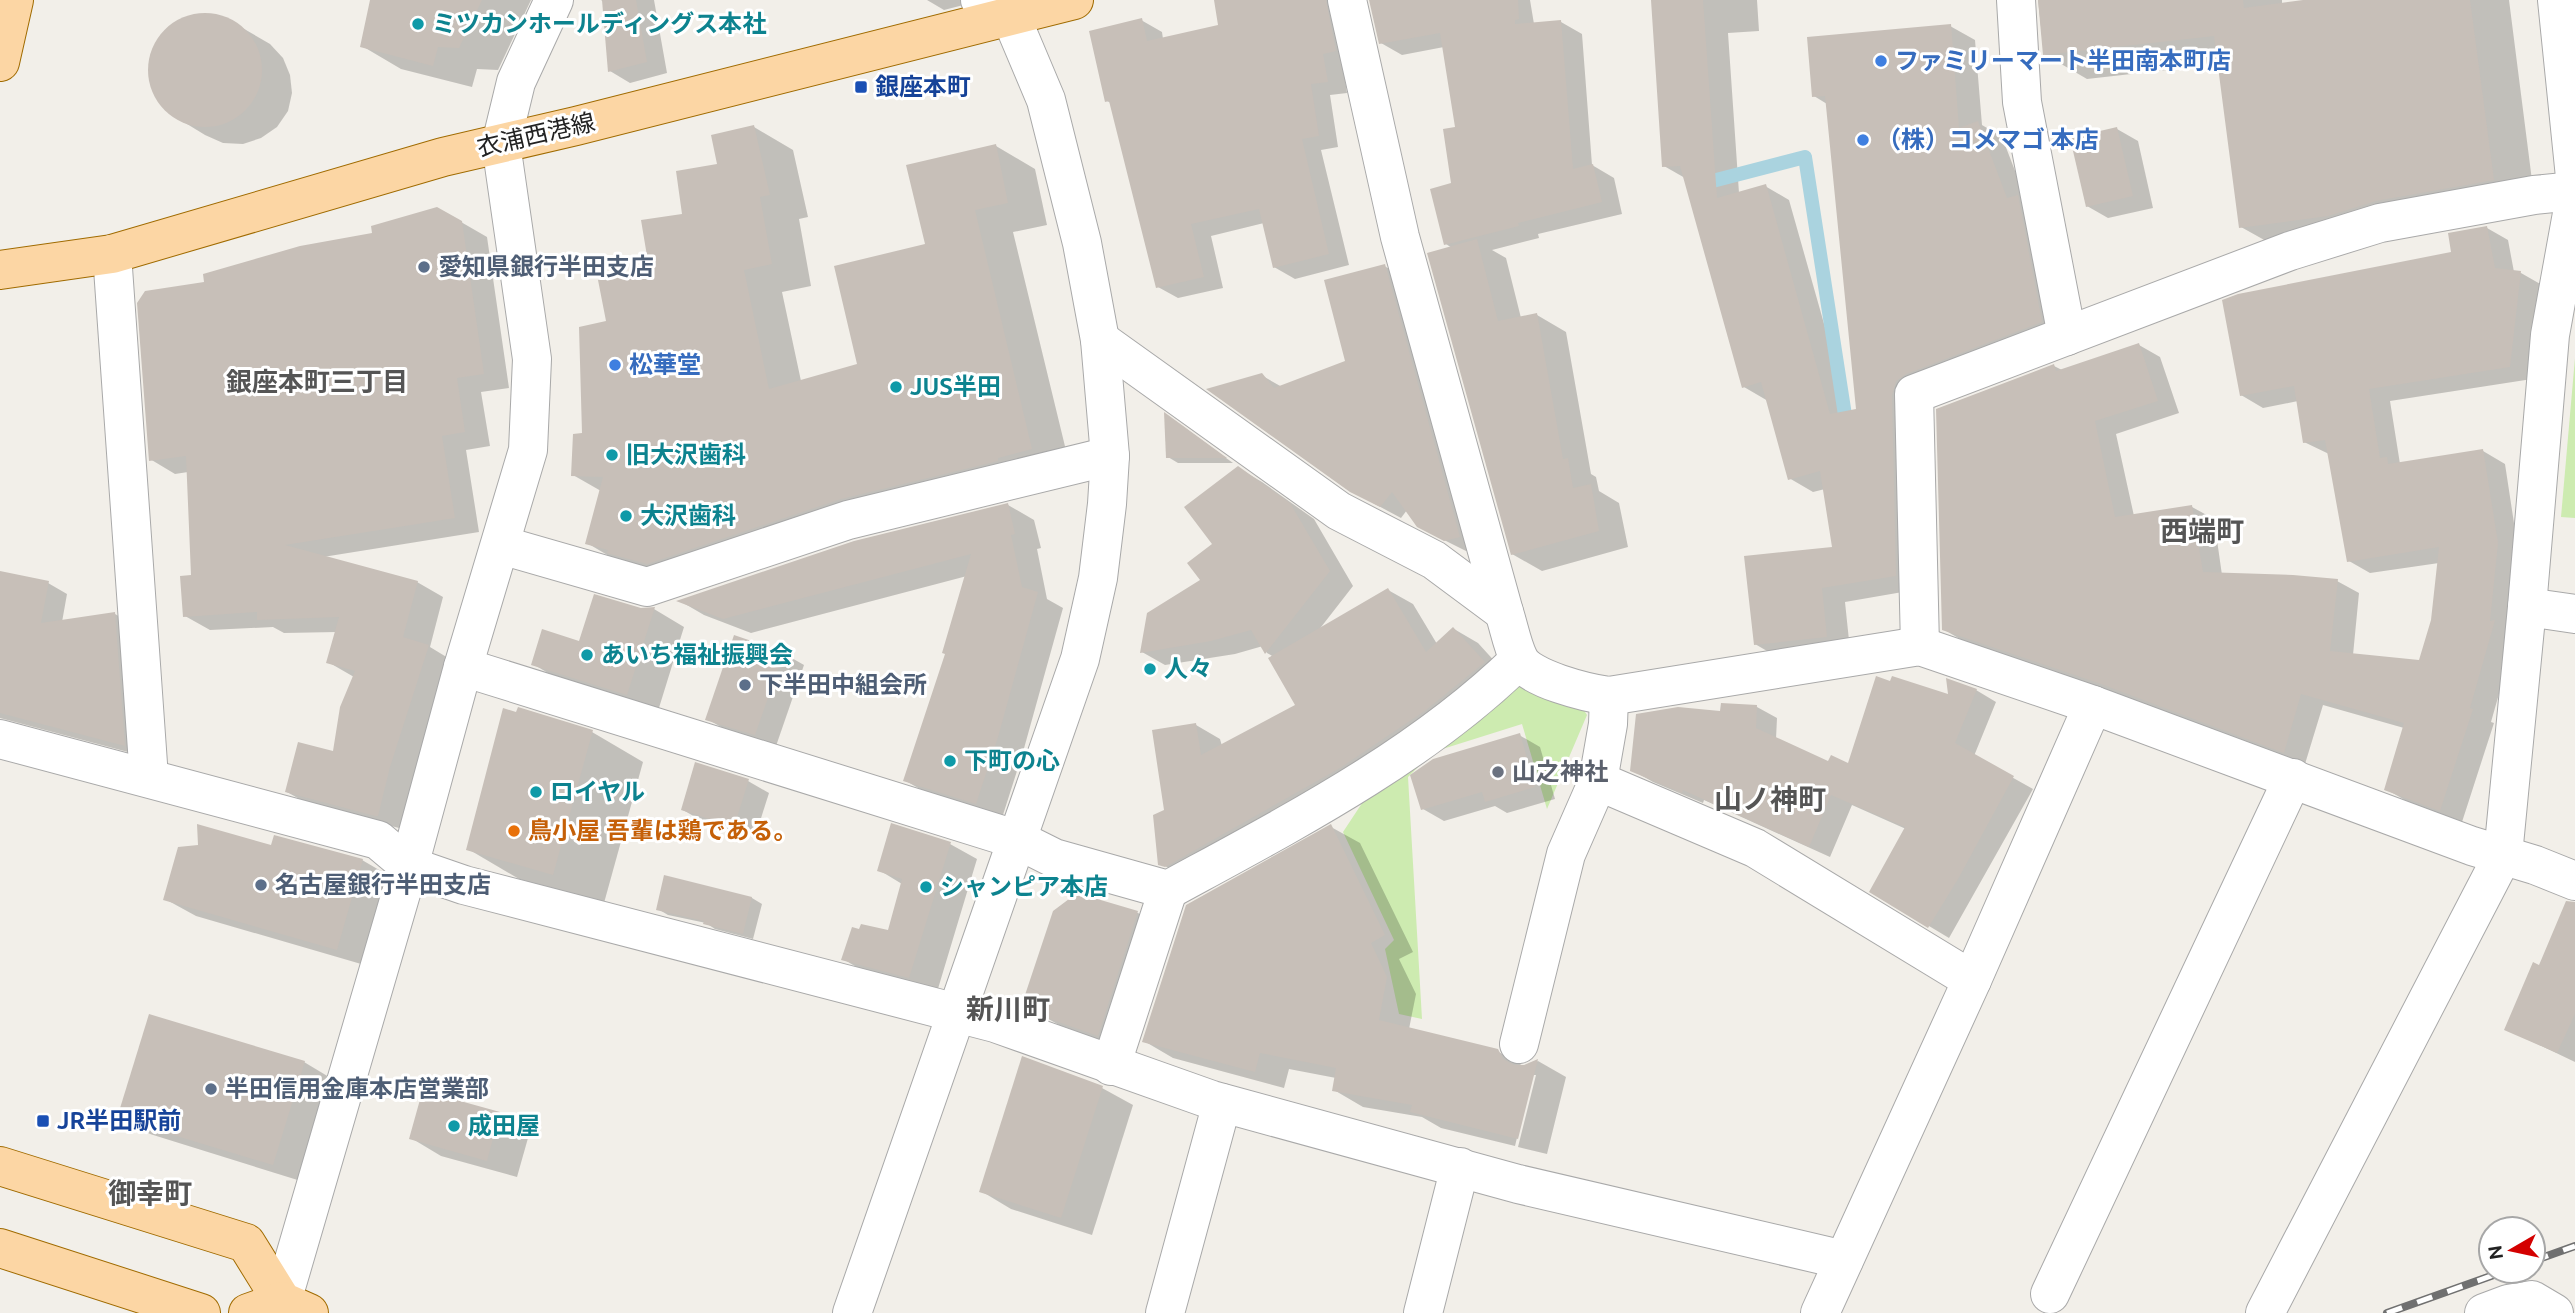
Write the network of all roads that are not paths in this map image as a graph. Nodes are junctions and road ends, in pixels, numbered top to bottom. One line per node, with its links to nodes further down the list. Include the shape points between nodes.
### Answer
1 (14, 0): 8 (main road)
2 (554, 0): 9 (street, via 516,82)
3 (1073, 0): 7 (main road, 衣浦西港線)
4 (1347, 0): 20 (street, via 1399,237)
5 (2016, 0): 15 (street, via 2022,102)
6 (2557, 0): 10 (street)
7 (995, 9): 9 (main road, 衣浦西港線); 16 (street, via 1045,100 1082,243)
8 (0, 62)
9 (501, 144): 13 (main road, 衣浦西港線); 18 (street, via 532,359 528,450)
10 (2575, 177)
11 (2575, 191): 15 (street, via 2380,223 2290,251)
12 (2575, 197): 19 (street, via 2550,335)
13 (112, 254): 14 (main road, 衣浦西港線); 28 (street)
14 (0, 270)
15 (2067, 336): 22 (street, via 1914,394)
16 (1100, 340): 17 (street); 20 (street, via 1339,511 1434,560)
17 (1110, 456): 18 (street, via 848,520 647,587); 31 (street, via 1098,578 1080,659)
18 (501, 545): 24 (street)
19 (2527, 607): 21 (street); 32 (street)
20 (1504, 612): 23 (street)
21 (2575, 614)
22 (1920, 646): 25 (street); 26 (street)
23 (1519, 660): 25 (street, via 1527,670); 35 (street, via 1411,748)
24 (463, 667): 31 (street); 33 (street)
25 (1609, 696): 30 (street)
26 (2093, 705): 29 (street); 36 (street)
27 (0, 739): 28 (street)
28 (149, 778): 33 (street, via 378,840)
29 (2293, 778): 32 (street); 45 (street)
30 (1598, 781): 36 (street, via 1755,848); 38 (street, via 1566,854)
31 (1018, 840): 35 (street, via 1054,858); 37 (street)
32 (2503, 855): 34 (street); 52 (street)
33 (409, 866): 37 (street, via 464,885); 46 (street)
34 (2575, 881)
35 (1168, 890): 39 (street)
36 (1972, 980): 44 (street)
37 (957, 1013): 39 (street); 48 (street)
38 (1519, 1044)
39 (1111, 1066): 40 (street)
40 (1222, 1102): 42 (street); 49 (street)
41 (0, 1166): 46 (main road, via 246,1243)
42 (1460, 1167): 44 (street); 50 (street)
43 (0, 1248): 47 (main road)
44 (1844, 1260): 51 (street)
45 (2050, 1294)
46 (280, 1309)
47 (201, 1313)
48 (852, 1313)
49 (1165, 1313)
50 (1423, 1313)
51 (1820, 1313)
52 (2265, 1313)
53 (2484, 1313): 54 (street, via 2532,1300)
54 (2554, 1313)

